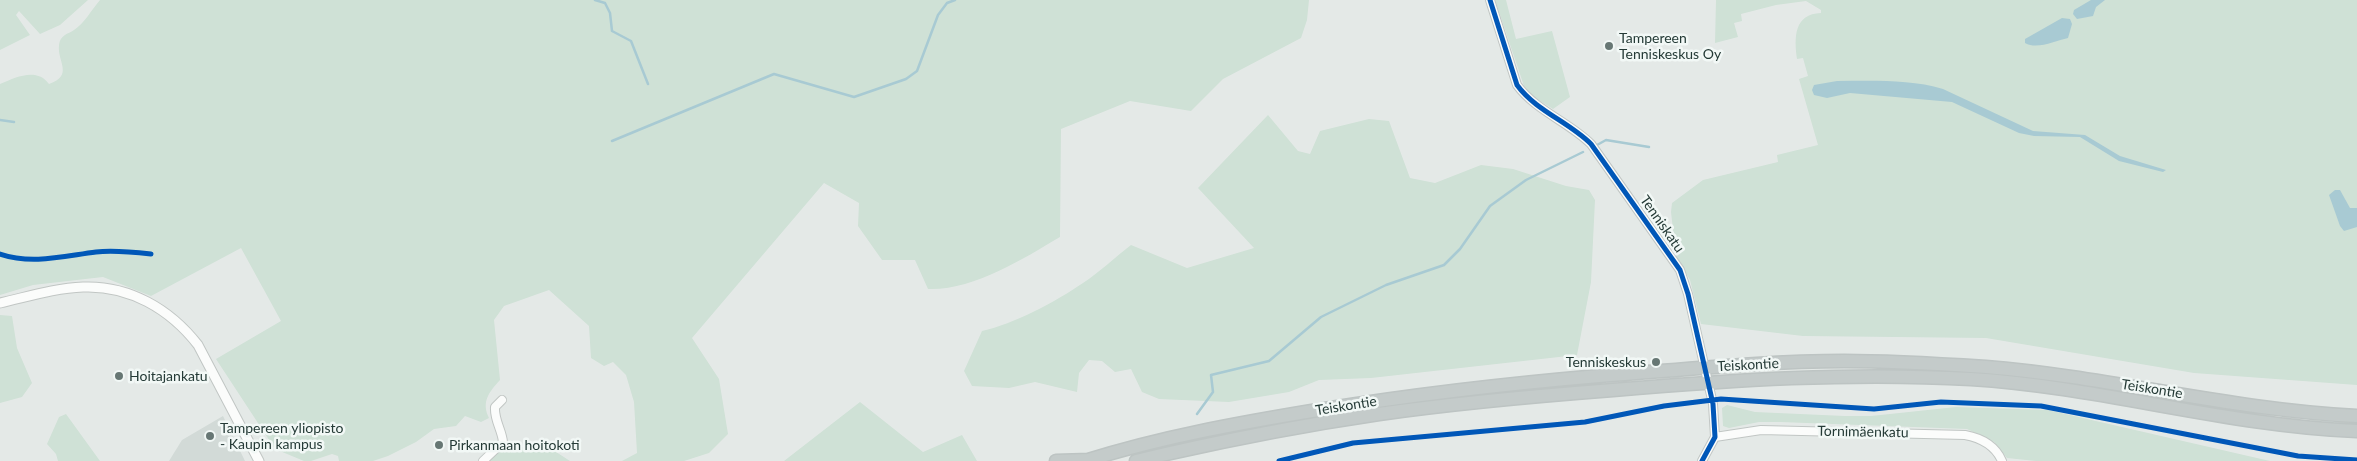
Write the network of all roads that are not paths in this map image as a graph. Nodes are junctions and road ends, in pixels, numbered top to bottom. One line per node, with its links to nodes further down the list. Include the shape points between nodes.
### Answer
1 (1490, 0): 3 (street, Tenniskatu, via 1517,85 1524,94 1591,144 1680,270)
2 (0, 303): 10 (street, via 83,287 126,293 158,307 186,329 198,345)
3 (1706, 368): 4 (street, Tenniskatu); 6 (highway, Teiskontie, via 1846,361 1981,367 2070,376 2294,411); 9 (highway, Teiskontie, via 1532,382 1401,397 1168,438)
4 (1710, 383): 7 (highway, Teiskontie, via 1839,376 1972,380 2092,394 2293,426); 8 (street, Tenniskatu); 13 (highway, Teiskontie, via 1512,398 1376,414 1227,440)
5 (502, 400): 11 (street, via 495,407 494,415 503,442)
6 (2357, 416)
7 (2357, 431)
8 (1715, 437): 14 (street); 15 (street, Tornimäenkatu, via 1761,430 1965,435 1992,446)
9 (1087, 460): 12 (highway, Teiskontie)
10 (259, 461)
11 (482, 461)
12 (1056, 461)
13 (1136, 461)
14 (1702, 461)
15 (2002, 461)

